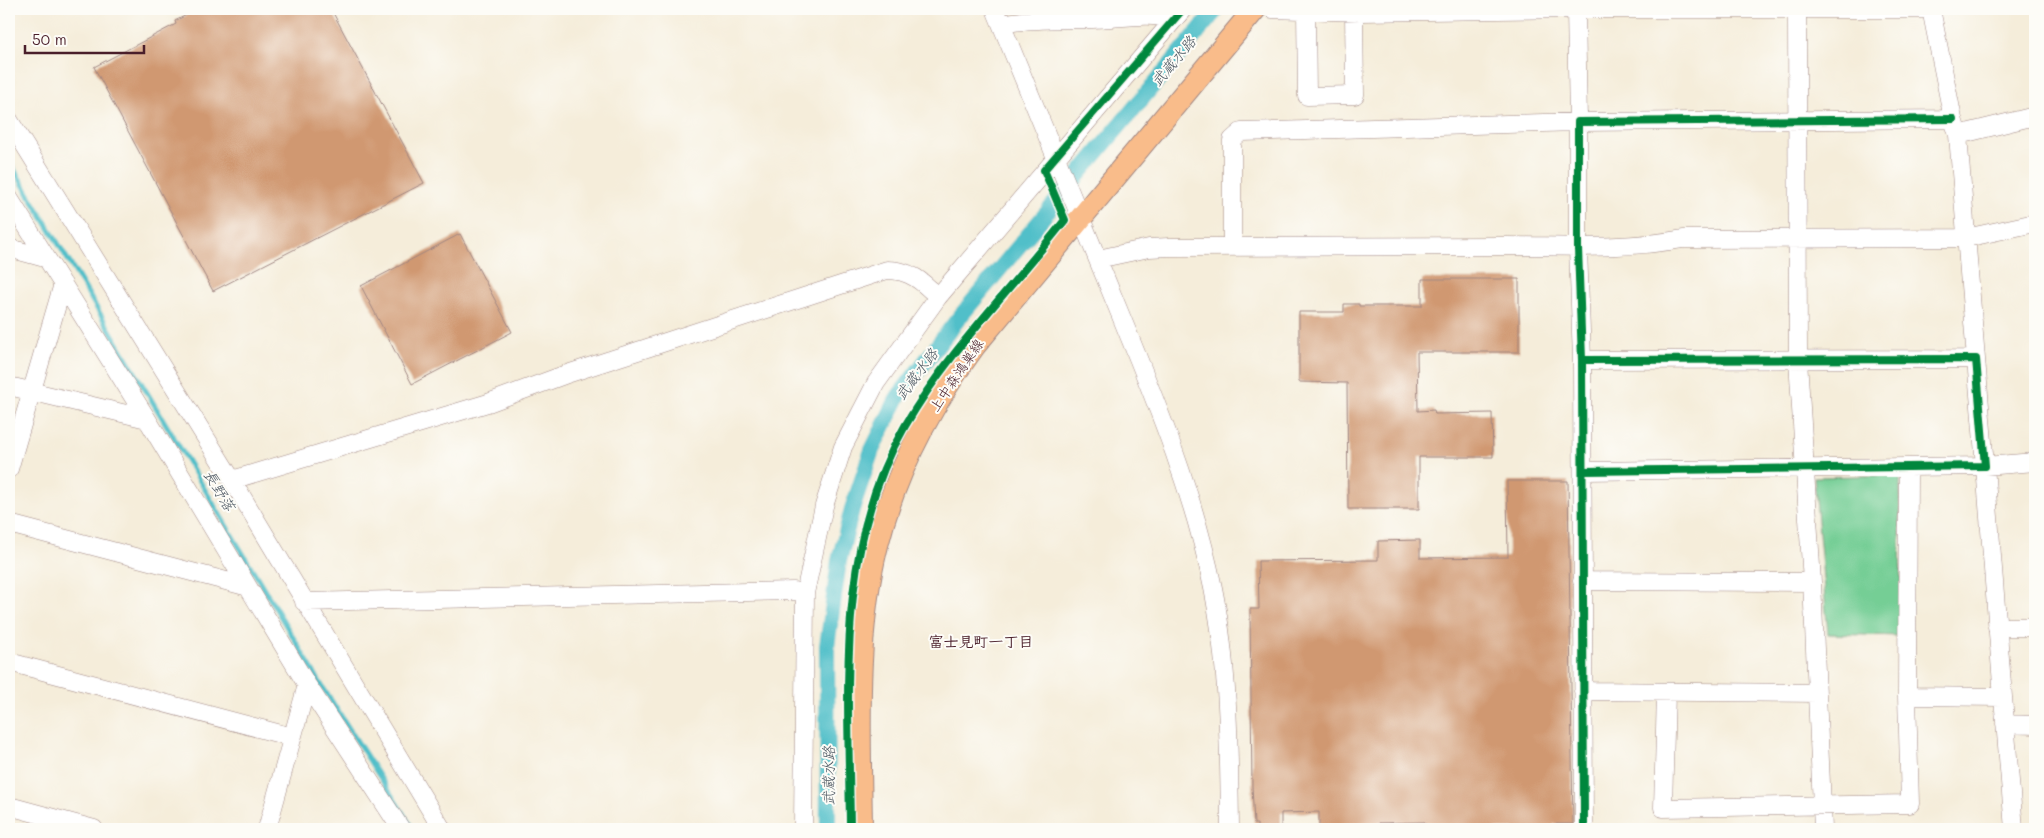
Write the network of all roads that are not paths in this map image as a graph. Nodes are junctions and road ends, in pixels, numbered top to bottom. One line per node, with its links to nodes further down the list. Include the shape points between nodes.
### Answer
1 (1255, 9): 19 (main road, 上中森鴻巣線)
2 (1272, 9): 6 (street)
3 (1576, 9): 4 (street); 7 (street); 15 (street)
4 (1797, 9): 5 (street); 14 (street)
5 (1931, 9): 16 (street)
6 (1306, 10): 7 (street); 7 (street, via 1308,96 1355,95)
7 (1359, 11)
8 (1146, 13): 9 (street); 10 (street)
9 (1069, 14): 11 (street, via 1024,19)
10 (1178, 15): 17 (street)
11 (998, 16): 17 (street)
12 (2035, 116): 16 (street)
13 (9, 120): 42 (street)
14 (1798, 120): 15 (street); 16 (street); 22 (street)
15 (1578, 122): 23 (street, via 1241,132 1232,140); 25 (street)
16 (1956, 127): 21 (street)
17 (1060, 163): 19 (street); 29 (street)
18 (9, 198): 26 (street)
19 (1078, 210): 27 (street); 68 (main road, 上中森鴻巣線, via 957,370 921,430 895,489 877,544 866,614 861,707)
20 (2035, 223): 21 (street)
21 (1966, 238): 22 (street); 30 (street)
22 (1798, 239): 25 (street, via 1683,239 1644,246); 32 (street)
23 (1232, 247): 25 (street); 27 (street, via 1149,248)
24 (9, 248): 26 (street)
25 (1578, 248): 31 (street)
26 (45, 258): 28 (street)
27 (1098, 259): 69 (street, via 1180,465 1213,588 1224,652)
28 (63, 284): 34 (street); 35 (street)
29 (938, 296): 42 (street, via 913,275 887,270 488,403); 47 (street, via 876,383 843,447 824,506)
30 (1976, 359): 32 (street); 37 (street)
31 (1582, 360): 32 (street); 41 (street)
32 (1798, 360): 40 (street)
33 (9, 386): 34 (street)
34 (30, 392): 35 (street); 39 (street)
35 (147, 419): 46 (street)
36 (2035, 462): 37 (street)
37 (1985, 466): 38 (street); 49 (street)
38 (1908, 467): 40 (street); 56 (street)
39 (9, 469)
40 (1804, 469): 41 (street); 45 (street)
41 (1583, 471): 44 (street)
42 (232, 480): 48 (street)
43 (9, 524): 46 (street)
44 (1582, 581): 45 (street); 53 (street)
45 (1812, 582): 55 (street)
46 (245, 586): 52 (street)
47 (805, 593): 48 (street); 67 (street)
48 (304, 602): 66 (street)
49 (1997, 627): 50 (street); 57 (street)
50 (2035, 628)
51 (9, 662): 60 (street)
52 (307, 685): 60 (street); 65 (street)
53 (1583, 690): 54 (street); 70 (street)
54 (1666, 692): 55 (street); 61 (street, via 1662,808)
55 (1817, 693): 61 (street)
56 (1907, 696): 57 (street); 61 (street, via 1910,804)
57 (2003, 697): 58 (street)
58 (2005, 724): 59 (street); 72 (street)
59 (2035, 725)
60 (292, 737): 64 (street)
61 (1822, 804): 71 (street)
62 (9, 806): 63 (street)
63 (94, 829)
64 (267, 829)
65 (401, 829)
66 (442, 829)
67 (803, 829)
68 (861, 829)
69 (1230, 829)
70 (1584, 829)
71 (1823, 829)
72 (2014, 829)

